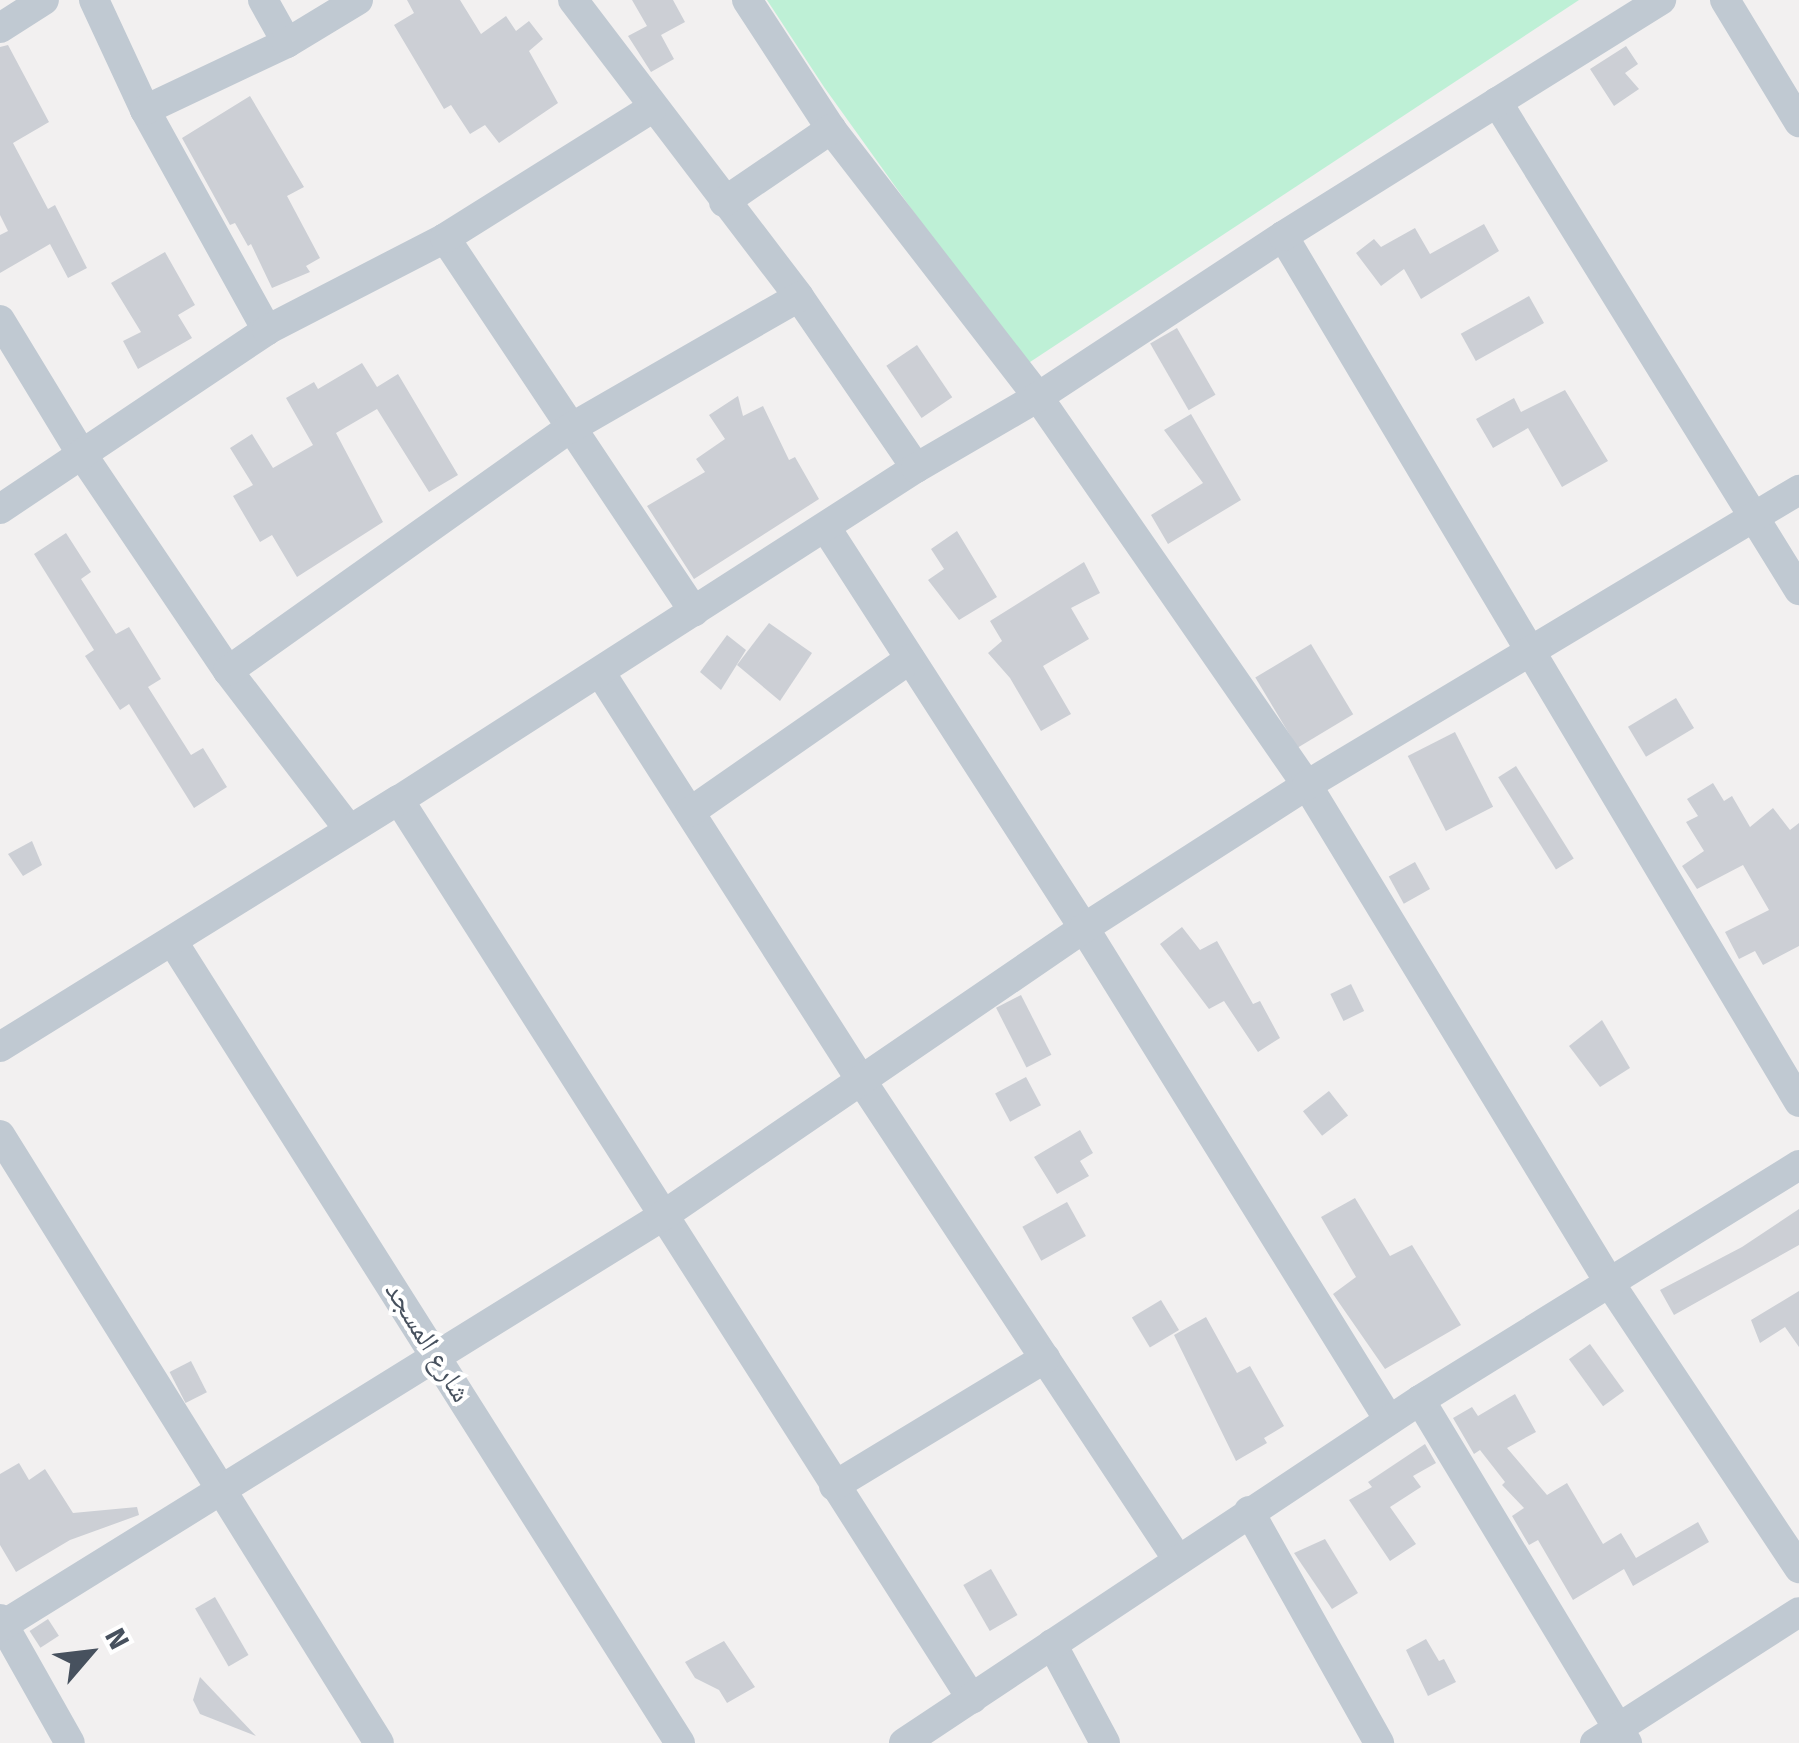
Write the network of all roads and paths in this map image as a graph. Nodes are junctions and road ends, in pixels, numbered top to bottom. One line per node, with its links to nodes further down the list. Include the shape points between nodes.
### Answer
1 (44, 0): 9 (street)
2 (94, 0): 13 (street)
3 (264, 0): 10 (street)
4 (358, 0): 10 (street)
5 (573, 0): 12 (street)
6 (747, 0): 15 (street)
7 (1661, 0): 11 (street)
8 (1725, 0): 14 (street)
9 (0, 28)
10 (287, 44): 13 (street)
11 (1497, 102): 17 (street); 28 (street)
12 (652, 108): 16 (street); 18 (street)
13 (145, 110): 21 (street)
14 (1799, 122)
15 (830, 128): 16 (street); 22 (street)
16 (724, 202): 19 (street)
17 (1284, 236): 22 (street); 32 (street)
18 (446, 238): 21 (street); 23 (street)
19 (799, 296): 23 (street); 25 (street)
20 (0, 320): 24 (street)
21 (267, 330): 24 (street)
22 (1038, 397): 25 (street); 36 (street)
23 (569, 430): 31 (street); 34 (street)
24 (81, 453): 27 (street); 34 (street)
25 (916, 468): 29 (street)
26 (1799, 490): 28 (street)
27 (0, 510)
28 (1753, 518): 30 (street); 32 (street)
29 (826, 528): 31 (street); 33 (street)
30 (1799, 590)
31 (694, 612): 35 (street)
32 (1530, 651): 36 (street); 44 (street)
33 (910, 659): 38 (street); 40 (street)
34 (228, 671): 39 (street)
35 (600, 672): 37 (street); 38 (street)
36 (1307, 786): 40 (street); 48 (street)
37 (399, 800): 39 (street); 47 (street)
38 (690, 812): 43 (street)
39 (348, 828): 41 (street)
40 (1084, 928): 43 (street); 52 (street)
41 (173, 942): 42 (street); 49 (street, شارع المسجد)
42 (0, 1047)
43 (864, 1083): 47 (street); 50 (street)
44 (1799, 1102)
45 (0, 1135): 54 (street)
46 (1799, 1165): 48 (street)
47 (660, 1217): 49 (street); 53 (street)
48 (1611, 1285): 51 (street); 57 (street)
49 (438, 1355): 54 (street); 65 (street, شارع المسجد)
50 (1045, 1358): 53 (street); 56 (street)
51 (1420, 1400): 52 (street); 62 (street)
52 (1389, 1420): 55 (street)
53 (834, 1486): 61 (street)
54 (219, 1488): 59 (street); 64 (street)
55 (1249, 1512): 56 (street); 68 (street)
56 (1178, 1560): 60 (street)
57 (1799, 1568)
58 (1799, 1612): 62 (street)
59 (1, 1623): 63 (street)
60 (1052, 1644): 61 (street); 67 (street)
61 (972, 1699): 66 (street)
62 (1613, 1738)
63 (70, 1743)
64 (379, 1743)
65 (680, 1743)
66 (904, 1743)
67 (1105, 1743)
68 (1379, 1743)

